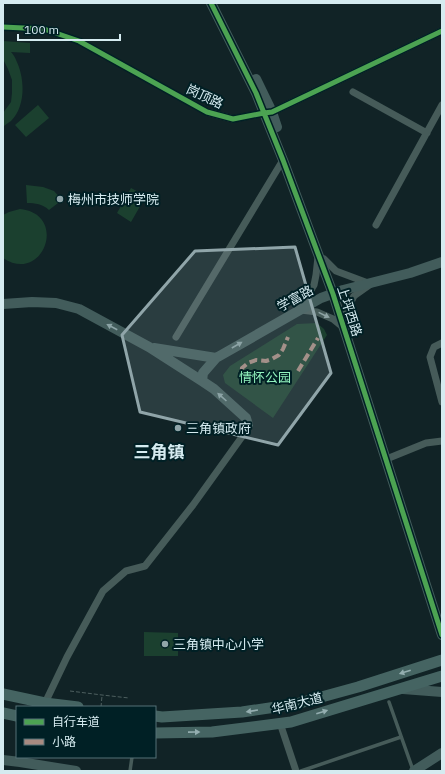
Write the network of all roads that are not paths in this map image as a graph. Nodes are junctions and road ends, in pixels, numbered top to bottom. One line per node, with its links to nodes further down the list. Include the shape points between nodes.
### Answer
1 (211, 3): 7 (street, 上坪西路)
2 (218, 3): 7 (street, 上坪西路, via 262,91)
3 (3, 27): 7 (street, 岗顶路, via 44,29 79,41 207,112 233,119)
4 (442, 31): 7 (street, 岗顶路)
5 (353, 92): 8 (street)
6 (442, 106): 8 (street)
7 (268, 112): 9 (street, 上坪西路); 12 (street, 上坪西路)
8 (427, 133): 10 (street)
9 (283, 160): 12 (street, 上坪西路); 19 (street)
10 (376, 226)
11 (442, 255): 15 (street, 学富路)
12 (321, 257): 14 (street, via 336,271); 15 (street, 上坪西路); 17 (street, via 314,285)
13 (442, 262): 14 (street, 学富路)
14 (370, 283): 15 (street, 学富路); 18 (street, via 354,296 347,309)
15 (334, 292): 17 (street, 学富路); 18 (street, 上坪西路)
16 (3, 304): 21 (street, one-way to 16, via 79,309 56,303)
17 (299, 310): 18 (street, one-way to 18, via 317,312); 22 (street, 学富路, one-way to 17)
18 (345, 324): 27 (street, 上坪西路); 29 (street, 上坪西路)
19 (176, 337)
20 (442, 342): 24 (street, via 434,347 430,357)
21 (149, 346): 22 (street); 23 (street)
22 (216, 358): 23 (street, 学富路, via 203,373)
23 (202, 381): 25 (street, one-way to 23, via 246,418)
24 (442, 402)
25 (248, 425): 38 (street, via 235,447 146,566 126,572 103,591)
26 (442, 440): 27 (street, via 426,443)
27 (389, 458): 28 (street, 上坪西路)
28 (442, 622)
29 (442, 635)
30 (442, 660): 32 (main road, 华南大道, one-way to 32)
31 (442, 676): 33 (main road, 华南大道)
32 (375, 682): 36 (main road); 42 (main road, 华南大道, one-way to 42, via 296,704 242,712)
33 (401, 688): 34 (street); 36 (main road, 华南大道)
34 (442, 692)
35 (3, 694): 38 (main road)
36 (379, 695): 43 (main road, 华南大道, one-way to 36, via 291,722)
37 (389, 702): 45 (lane)
38 (45, 703): 39 (main road)
39 (70, 706)
40 (3, 713): 41 (main road)
41 (16, 716)
42 (156, 716)
43 (280, 723): 44 (main road, 华南大道, one-way to 43, via 212,732); 53 (street)
44 (156, 733)
45 (401, 737): 54 (lane); 55 (lane)
46 (442, 753): 55 (street)
47 (20, 758): 50 (lane)
48 (132, 758): 52 (lane)
49 (3, 760): 51 (street)
50 (16, 766)
51 (76, 771)
52 (130, 771)
53 (296, 771)
54 (301, 771)
55 (414, 771)

